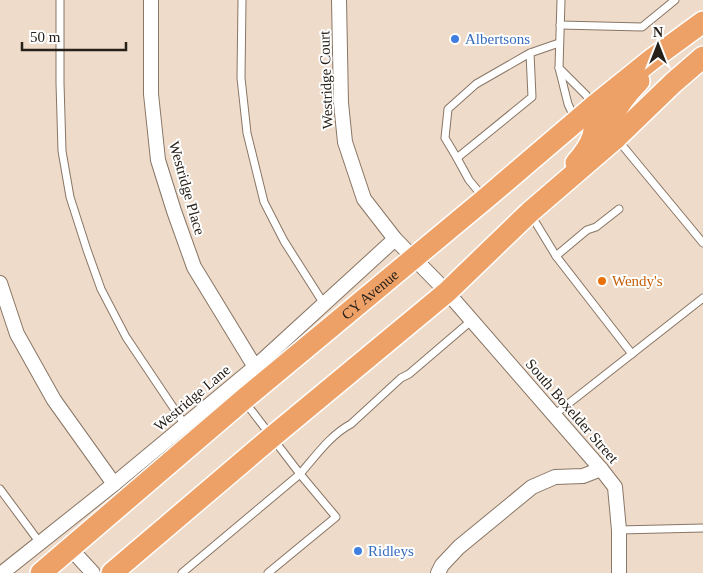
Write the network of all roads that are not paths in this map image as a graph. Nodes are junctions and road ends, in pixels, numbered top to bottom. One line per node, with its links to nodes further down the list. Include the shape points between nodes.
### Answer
1 (60, 0): 34 (lane, via 62,151 70,197 87,250 126,337)
2 (151, 0): 31 (street, Westridge Place, via 151,94 158,160 194,267)
3 (242, 0): 28 (lane, via 241,78 247,133 264,202 284,241)
4 (339, 0): 21 (street, Westridge Court, via 345,142 364,199)
5 (560, 0): 8 (lane)
6 (675, 0): 8 (lane, via 642,27)
7 (703, 22): 12 (main road, CY Avenue)
8 (560, 25): 9 (lane)
9 (559, 43): 10 (lane); 13 (lane)
10 (530, 53): 17 (lane, via 532,97); 17 (lane, via 476,84 448,110 445,138)
11 (703, 58): 16 (main road)
12 (651, 60): 14 (main road, CY Avenue); 16 (main road, via 648,71 616,111 610,125)
13 (559, 68): 14 (lane); 15 (lane)
14 (594, 106): 15 (main road, CY Avenue); 20 (main road, via 594,135 586,151)
15 (576, 122): 18 (main road, CY Avenue)
16 (616, 138): 20 (main road); 22 (lane)
17 (457, 158): 18 (lane)
18 (485, 199): 24 (main road, CY Avenue)
19 (619, 209): 23 (lane)
20 (530, 212): 23 (lane); 26 (main road)
21 (395, 240): 24 (street, Westridge Court); 28 (street, Westridge Lane)
22 (703, 243)
23 (556, 256): 30 (lane)
24 (414, 258): 26 (street, Westridge Court); 32 (main road, CY Avenue)
25 (0, 283): 38 (street, via 17,334 54,400)
26 (447, 292): 29 (street, South Boxelder Street); 35 (main road)
27 (703, 298): 30 (lane)
28 (324, 304): 31 (street, Westridge Lane)
29 (471, 321): 33 (street, South Boxelder Street); 37 (lane, via 341,429)
30 (632, 354): 33 (lane)
31 (255, 367): 34 (street, Westridge Lane)
32 (243, 400): 35 (lane); 43 (main road, CY Avenue)
33 (554, 415): 36 (street, South Boxelder Street)
34 (185, 425): 38 (street, Westridge Lane)
35 (272, 437): 37 (lane); 47 (main road)
36 (601, 469): 41 (street, South Boxelder Street, via 615,487); 50 (street, via 583,476 555,477 532,487 459,547)
37 (300, 474): 48 (lane); 49 (lane, via 336,517)
38 (114, 484): 42 (street, Westridge Lane)
39 (0, 489): 42 (lane)
40 (703, 528): 41 (lane)
41 (619, 530): 51 (street, South Boxelder Street)
42 (40, 543): 44 (street, Westridge Lane)
43 (70, 548): 45 (main road, CY Avenue); 46 (street)
44 (2, 573)
45 (41, 573)
46 (93, 573)
47 (112, 573)
48 (182, 573)
49 (268, 573)
50 (438, 573)
51 (619, 573)

